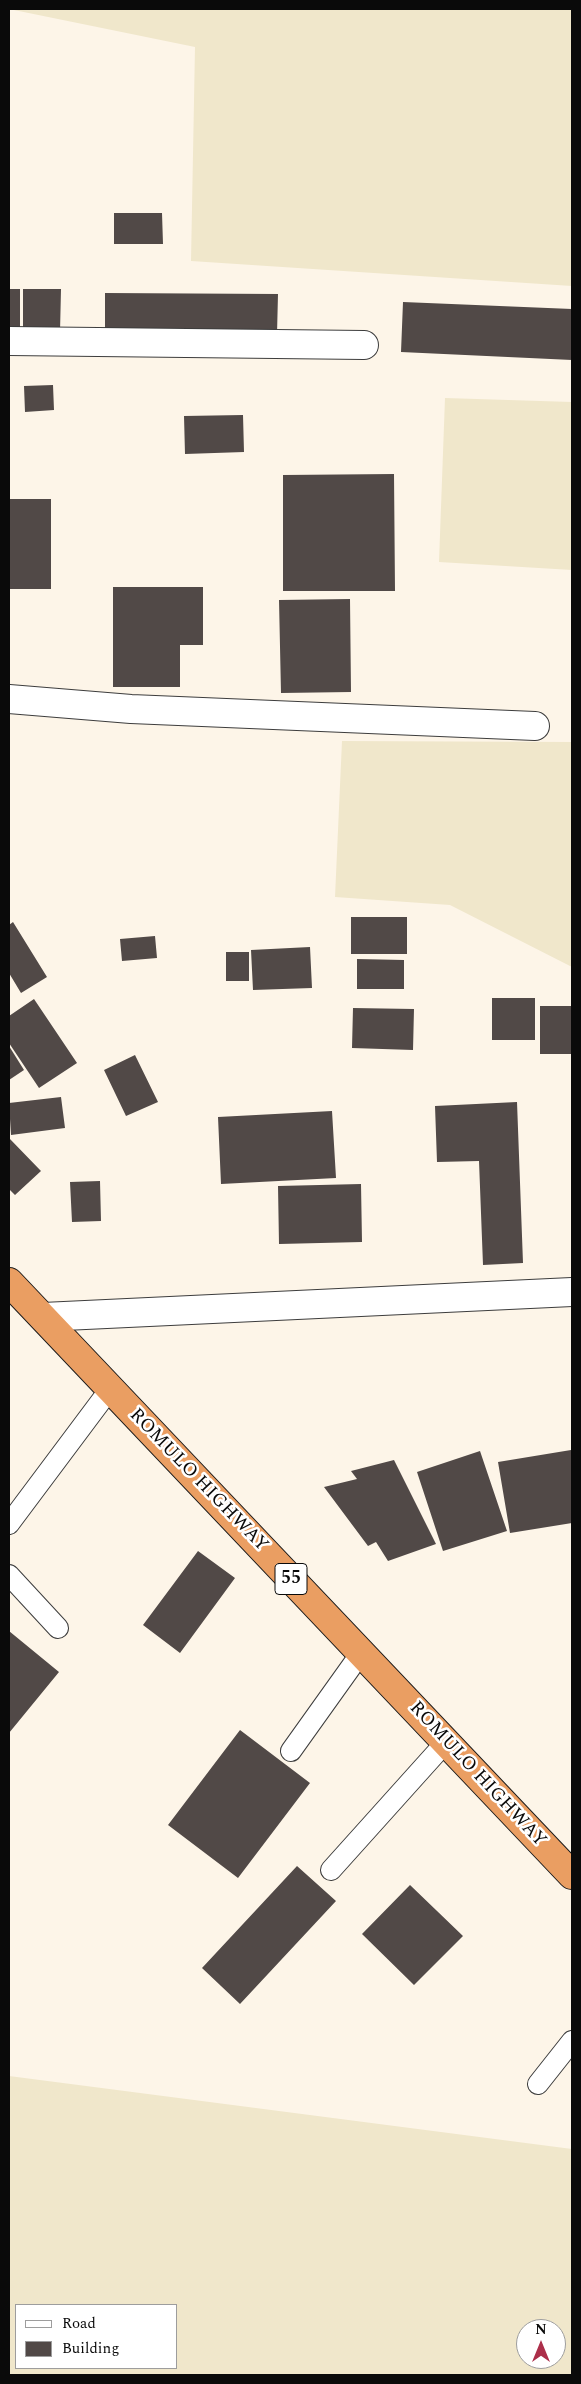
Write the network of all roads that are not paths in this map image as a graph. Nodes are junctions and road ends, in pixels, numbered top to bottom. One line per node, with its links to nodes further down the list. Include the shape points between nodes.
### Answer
1 (9, 341): 2 (street)
2 (364, 345)
3 (9, 699): 4 (street, via 131,709)
4 (535, 726)
5 (9, 1282): 7 (highway, ROMULO HIGHWAY / 55)
6 (572, 1292): 7 (street)
7 (43, 1318): 8 (highway, ROMULO HIGHWAY / 55)
8 (110, 1389): 9 (lane); 12 (highway, ROMULO HIGHWAY / 55)
9 (9, 1524)
10 (9, 1575): 11 (lane)
11 (58, 1628)
12 (361, 1653): 13 (highway, ROMULO HIGHWAY / 55); 14 (lane)
13 (446, 1742): 15 (lane); 16 (highway, ROMULO HIGHWAY / 55)
14 (291, 1751)
15 (331, 1870)
16 (572, 1876)
17 (572, 2042): 18 (lane)
18 (538, 2084)

